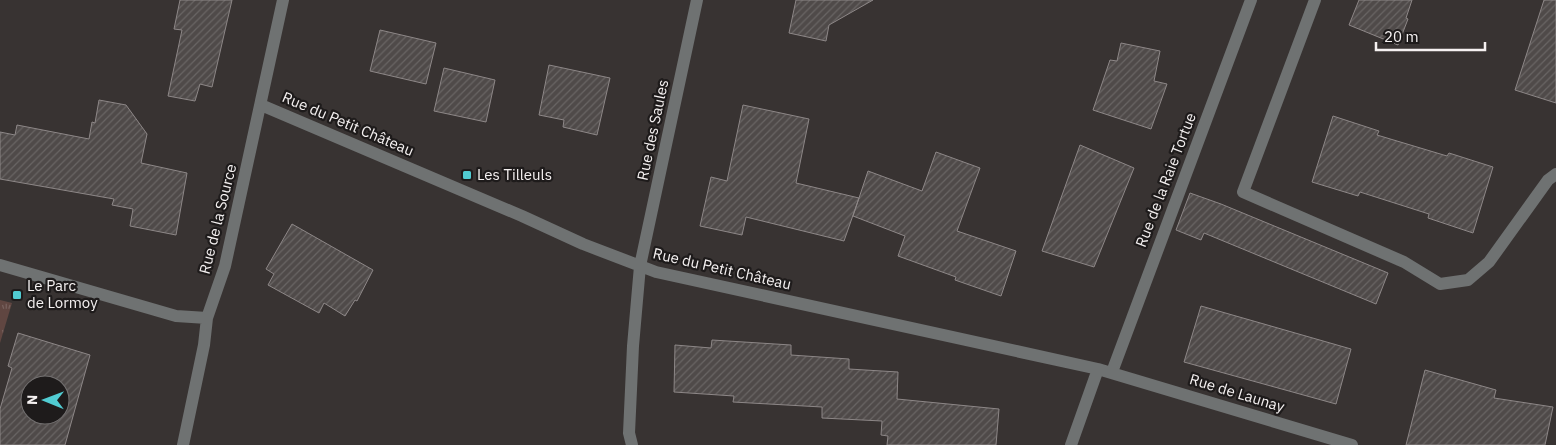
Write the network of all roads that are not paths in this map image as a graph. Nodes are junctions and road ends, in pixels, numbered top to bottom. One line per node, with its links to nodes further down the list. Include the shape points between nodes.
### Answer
1 (283, 0): 5 (street, Rue de la Source)
2 (697, 0): 8 (street, Rue des Saules)
3 (1251, 0): 11 (street, Rue de la Raie Tortue)
4 (1315, 0): 6 (street, via 1242,192 1404,262 1440,284 1468,280 1489,262 1548,180)
5 (261, 104): 8 (street, Rue du Petit Château); 9 (street, Rue de la Source, via 225,266)
6 (1556, 174)
7 (0, 265): 9 (street, via 176,316)
8 (640, 266): 10 (street, Rue du Petit Château); 13 (street, Rue des Saules, via 629,424)
9 (207, 318): 12 (street, Rue de la Source)
10 (1098, 369): 11 (street, Rue du Petit Château); 14 (street)
11 (1112, 372): 15 (street, Rue de Launay)
12 (183, 445)
13 (632, 445)
14 (1071, 445)
15 (1352, 445)

